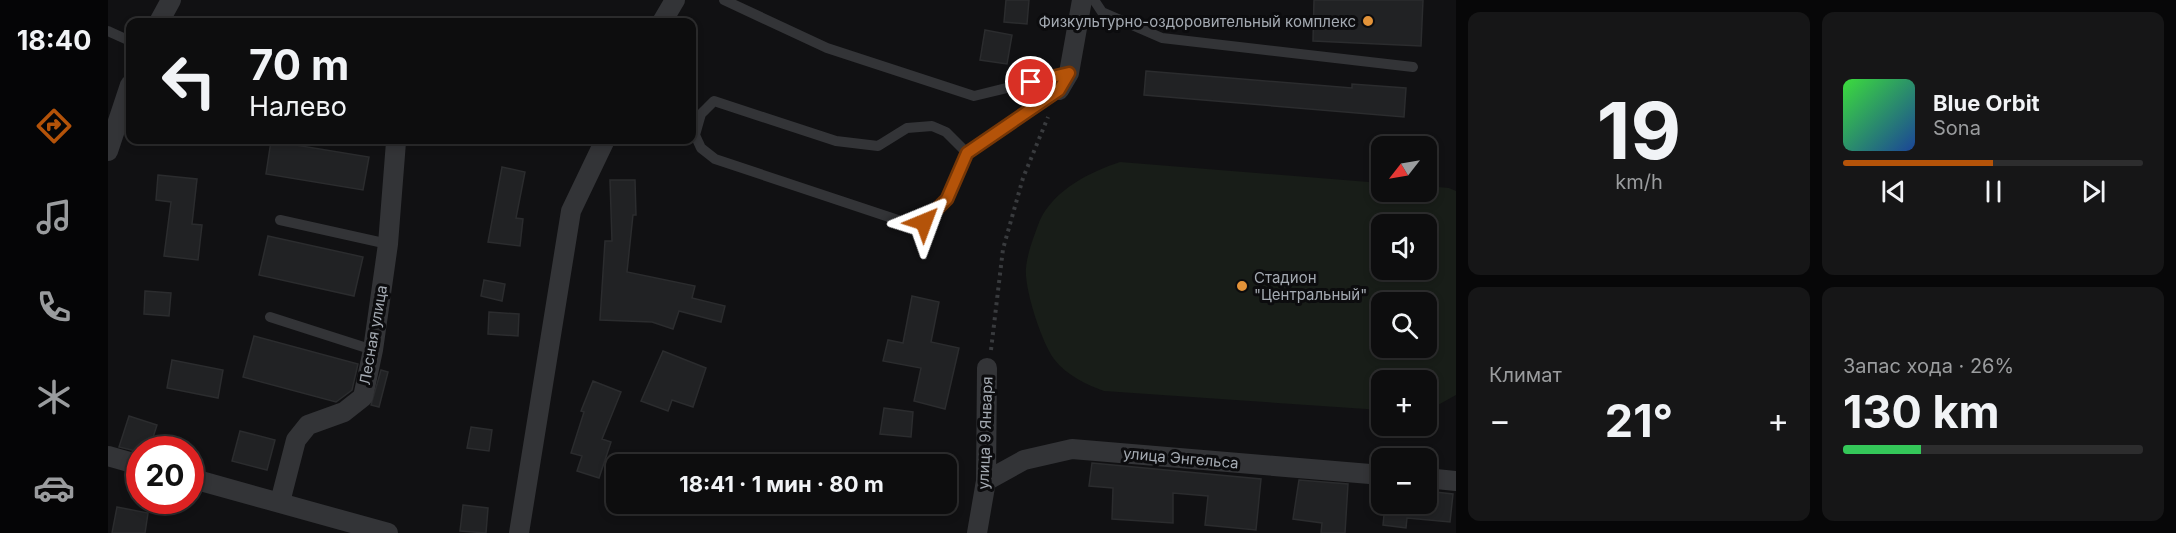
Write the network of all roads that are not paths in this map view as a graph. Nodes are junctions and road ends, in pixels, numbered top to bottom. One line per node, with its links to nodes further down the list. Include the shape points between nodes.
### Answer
1 (171, 0): 6 (street)
2 (675, 0): 7 (street)
3 (724, 0): 11 (lane, via 827,48 974,96)
4 (1082, 0): 11 (street)
5 (1094, 0): 10 (lane, via 1102,12 1162,38)
6 (161, 18)
7 (664, 18)
8 (108, 32): 9 (lane)
9 (126, 39)
10 (1413, 67)
11 (1069, 73): 12 (street)
12 (1059, 90): 19 (lane)
13 (126, 97): 18 (street)
14 (696, 132): 19 (lane, via 701,114 714,101 836,141 878,146 908,128 932,126 946,132)
15 (696, 137): 19 (lane, via 701,148 715,159 901,221 924,222 947,199)
16 (390, 144): 21 (street, Лесная улица)
17 (603, 144): 34 (street, via 571,211)
18 (108, 151)
19 (967, 153)
20 (280, 220): 21 (lane)
21 (388, 244): 23 (street, Лесная улица)
22 (270, 317): 23 (lane)
23 (373, 350): 32 (street, Лесная улица, via 363,397 344,412 308,425 296,440)
24 (987, 368): 29 (street, улица 9 Января)
25 (108, 456): 26 (street)
26 (126, 461)
27 (1371, 474): 29 (street, улица Энгельса, via 1072,449 1024,460)
28 (1437, 479): 30 (street)
29 (986, 481): 35 (street, улица 9 Января)
30 (1456, 481)
31 (204, 482): 32 (street)
32 (280, 502): 33 (street)
33 (388, 533)
34 (519, 533)
35 (977, 533)

